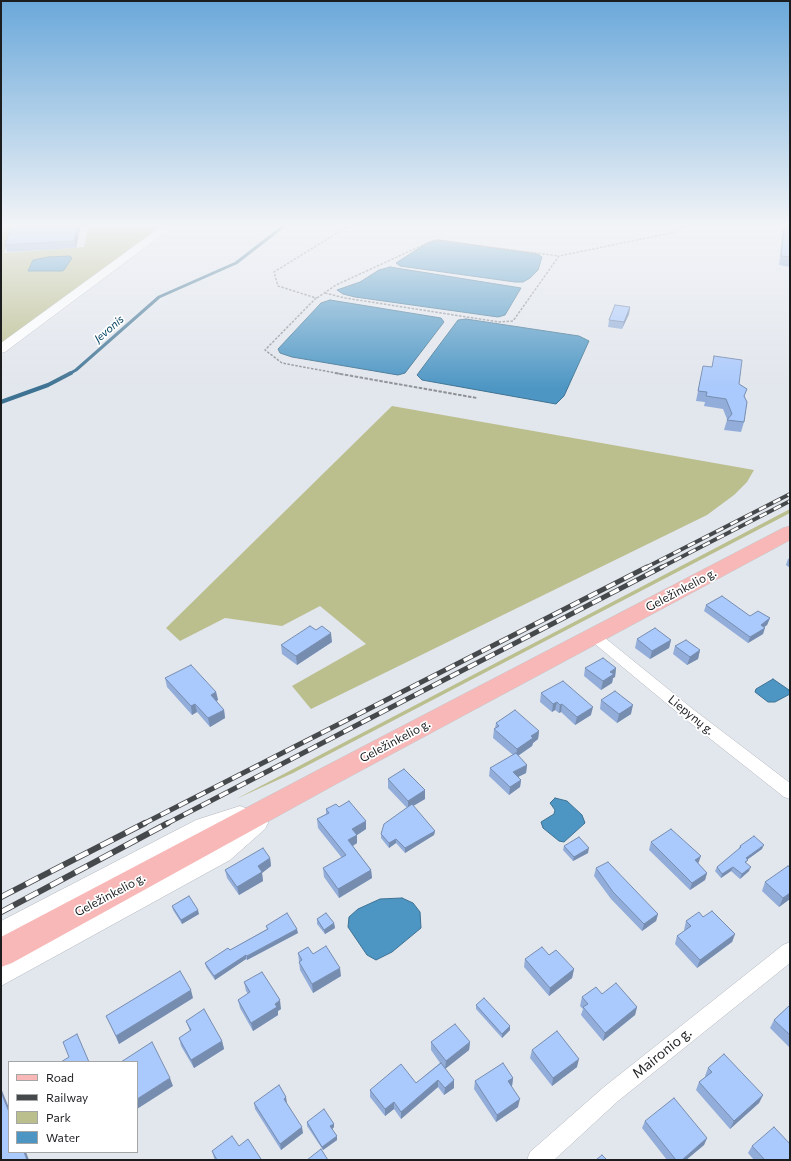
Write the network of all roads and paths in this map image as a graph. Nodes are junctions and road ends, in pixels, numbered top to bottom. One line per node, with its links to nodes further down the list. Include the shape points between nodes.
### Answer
1 (96, 279): 7 (street)
2 (276, 279): 6 (path, via 278,286)
3 (349, 279): 5 (path)
4 (543, 279): 5 (path, via 513,321 499,322)
5 (325, 293): 6 (path)
6 (316, 298): 8 (path, via 265,350 282,363)
7 (1, 349)
8 (476, 398)
9 (790, 532): 10 (main road, Geležinkelio g.)
10 (594, 636): 11 (street, Liepynų g.); 12 (main road, Geležinkelio g.)
11 (790, 792)
12 (284, 800): 13 (street, via 204,827); 15 (main road, Geležinkelio g.); 16 (street, via 222,853)
13 (1, 933)
14 (790, 951): 17 (street, Maironio g., via 611,1094)
15 (1, 953)
16 (1, 974)
17 (538, 1160)

